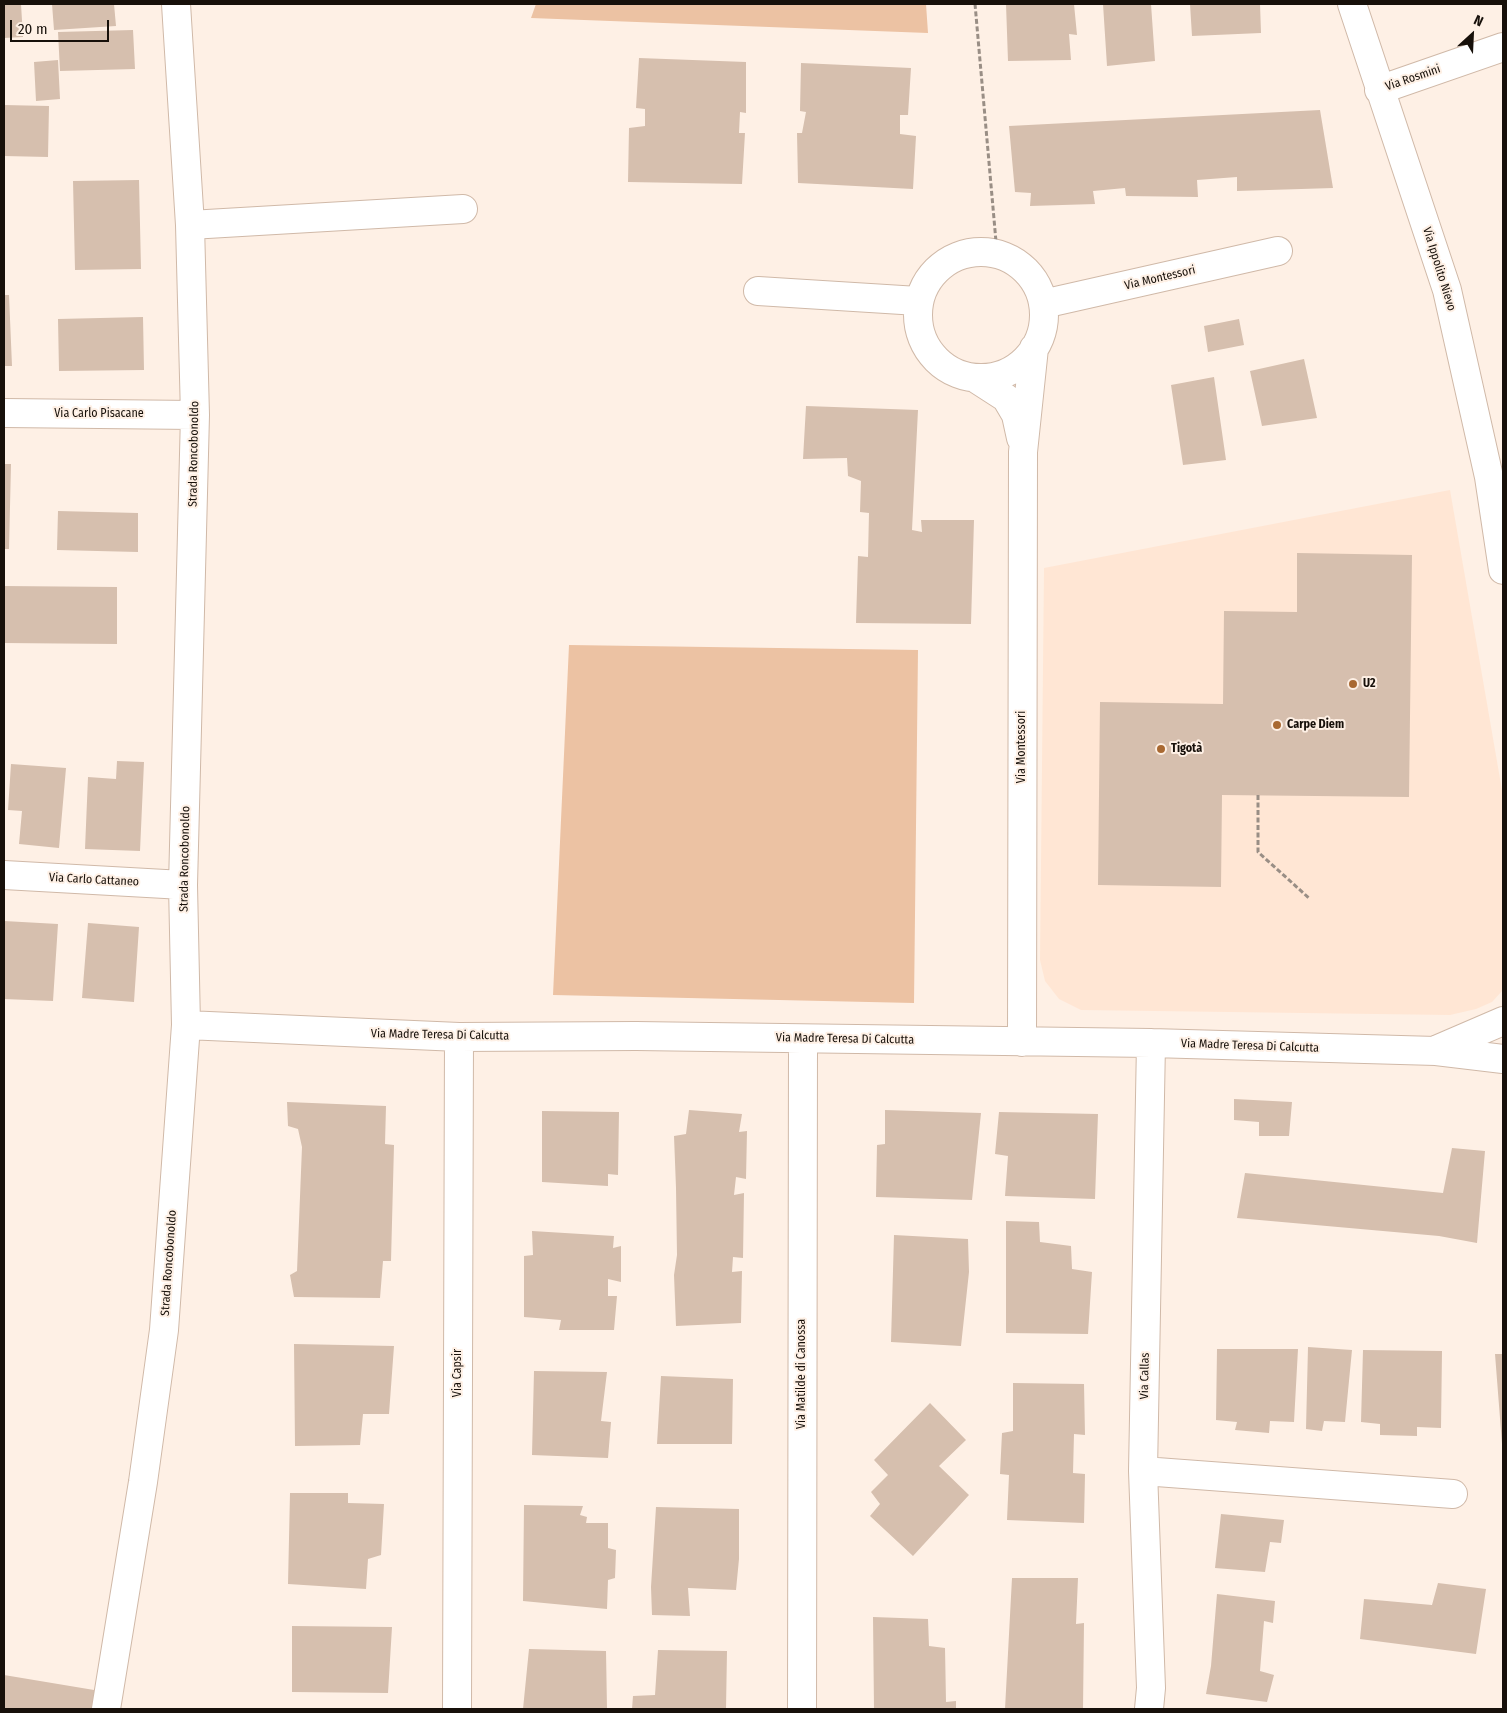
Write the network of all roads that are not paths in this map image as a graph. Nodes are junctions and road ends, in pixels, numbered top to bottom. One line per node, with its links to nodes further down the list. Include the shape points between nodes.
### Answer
1 (176, 4): 6 (street, Strada Roncobonoldo)
2 (1352, 4): 4 (street, Via Ippolito Nievo)
3 (1503, 48): 4 (street, Via Rosmini)
4 (1379, 90): 16 (street, Via Ippolito Nievo, via 1448,290)
5 (463, 209): 6 (street)
6 (190, 225): 14 (street, Strada Roncobonoldo)
7 (1278, 251): 10 (street, Via Montessori)
8 (758, 291): 9 (street)
9 (918, 302): 10 (street, Via Montessori, via 926,282 939,266 977,252 997,253 1014,261 1037,286); 12 (street, Via Montessori, via 918,323 924,343 937,360 955,372)
10 (1043, 304): 11 (street, Via Montessori, via 1044,319)
11 (1034, 348): 12 (street, Via Montessori, via 1009,371 993,377); 15 (street, Via Montessori)
12 (975, 378): 15 (street, Via Montessori, via 1006,398 1016,415)
13 (4, 413): 14 (street, Via Carlo Pisacane)
14 (195, 414): 19 (street, Strada Roncobonoldo)
15 (1023, 452): 24 (street, Via Montessori)
16 (1496, 475): 17 (street, Via Ippolito Nievo)
17 (1503, 570)
18 (4, 875): 19 (street, Via Carlo Cattaneo)
19 (183, 885): 21 (street, Strada Roncobonoldo)
20 (1503, 1020): 26 (street)
21 (186, 1025): 22 (street, Via Madre Teresa Di Calcutta); 30 (street, Strada Roncobonoldo, via 164,1330 144,1482)
22 (459, 1037): 23 (street, Via Madre Teresa Di Calcutta); 31 (street, Via Capsir)
23 (803, 1039): 24 (street, Via Madre Teresa Di Calcutta); 32 (street, Via Matilde di Canossa)
24 (1022, 1042): 25 (street, Via Madre Teresa Di Calcutta)
25 (1151, 1043): 26 (street, Via Madre Teresa Di Calcutta); 28 (street, Via Callas)
26 (1436, 1051): 27 (street, Via Madre Teresa Di Calcutta)
27 (1503, 1059)
28 (1143, 1471): 29 (street); 33 (street, Via Callas, via 1151,1688)
29 (1453, 1494)
30 (106, 1709)
31 (457, 1709)
32 (802, 1709)
33 (1149, 1709)

